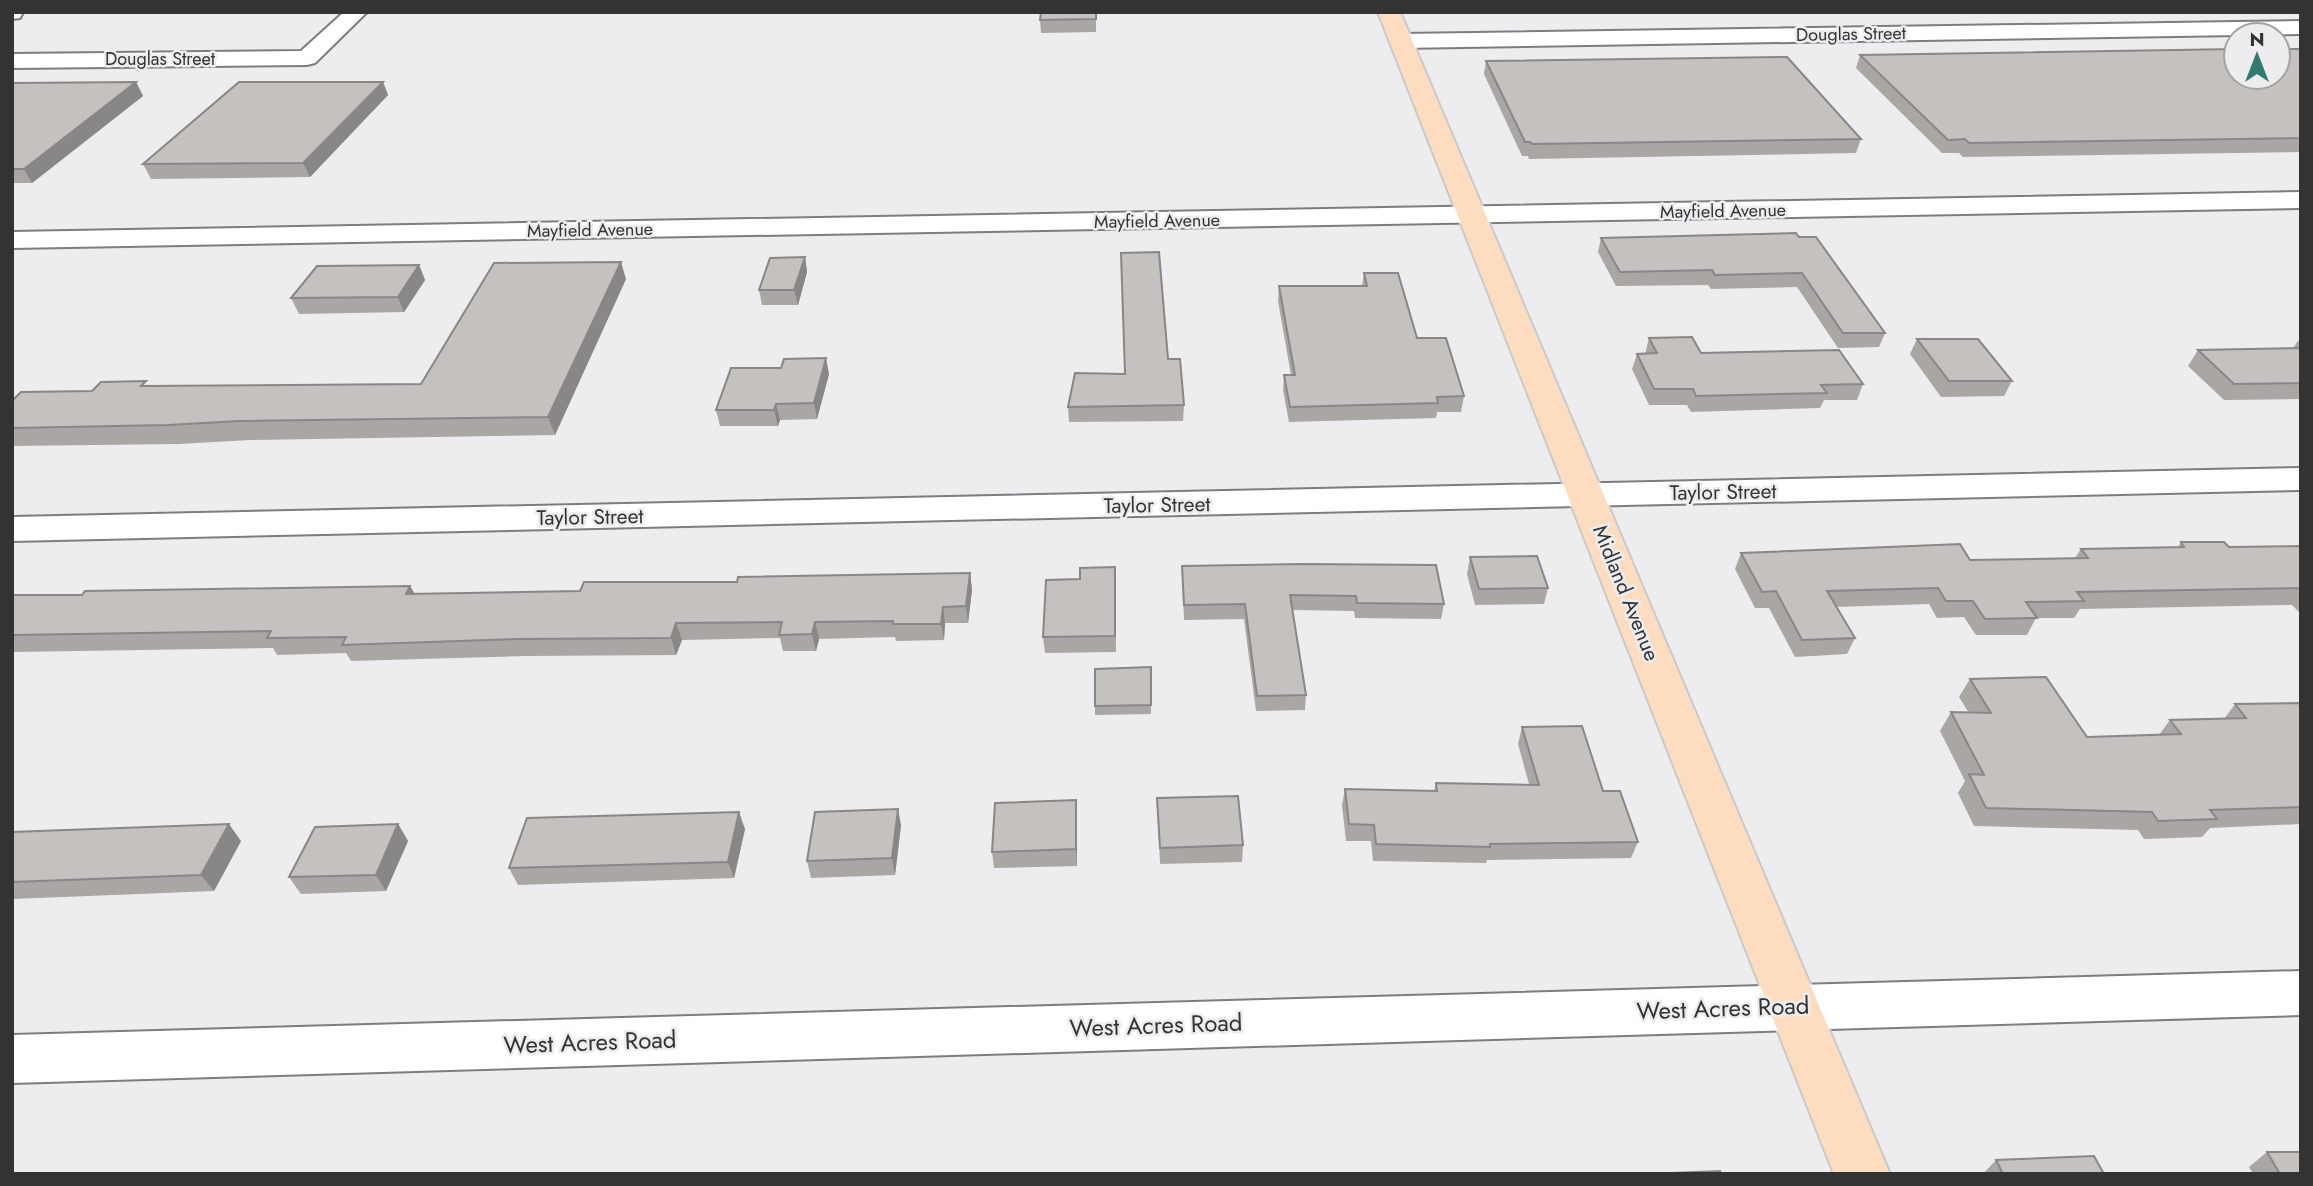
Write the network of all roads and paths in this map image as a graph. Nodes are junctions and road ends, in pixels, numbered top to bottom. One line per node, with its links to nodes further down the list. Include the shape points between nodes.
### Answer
1 (357, 12): 4 (street, Douglas Street, via 307,58)
2 (1395, 27): 3 (street, Douglas Street); 6 (main road, Midland Avenue)
3 (2301, 27)
4 (12, 61)
5 (2301, 200): 6 (street, Mayfield Avenue)
6 (1472, 215): 7 (street, Mayfield Avenue); 9 (main road, Midland Avenue)
7 (12, 240)
8 (2301, 479): 9 (street, Taylor Street)
9 (1586, 495): 10 (street, Taylor Street); 12 (main road, Midland Avenue)
10 (12, 529)
11 (2301, 993): 12 (street, West Acres Road)
12 (1794, 1006): 13 (street, West Acres Road); 14 (main road, Midland Avenue)
13 (12, 1059)
14 (1862, 1174)

